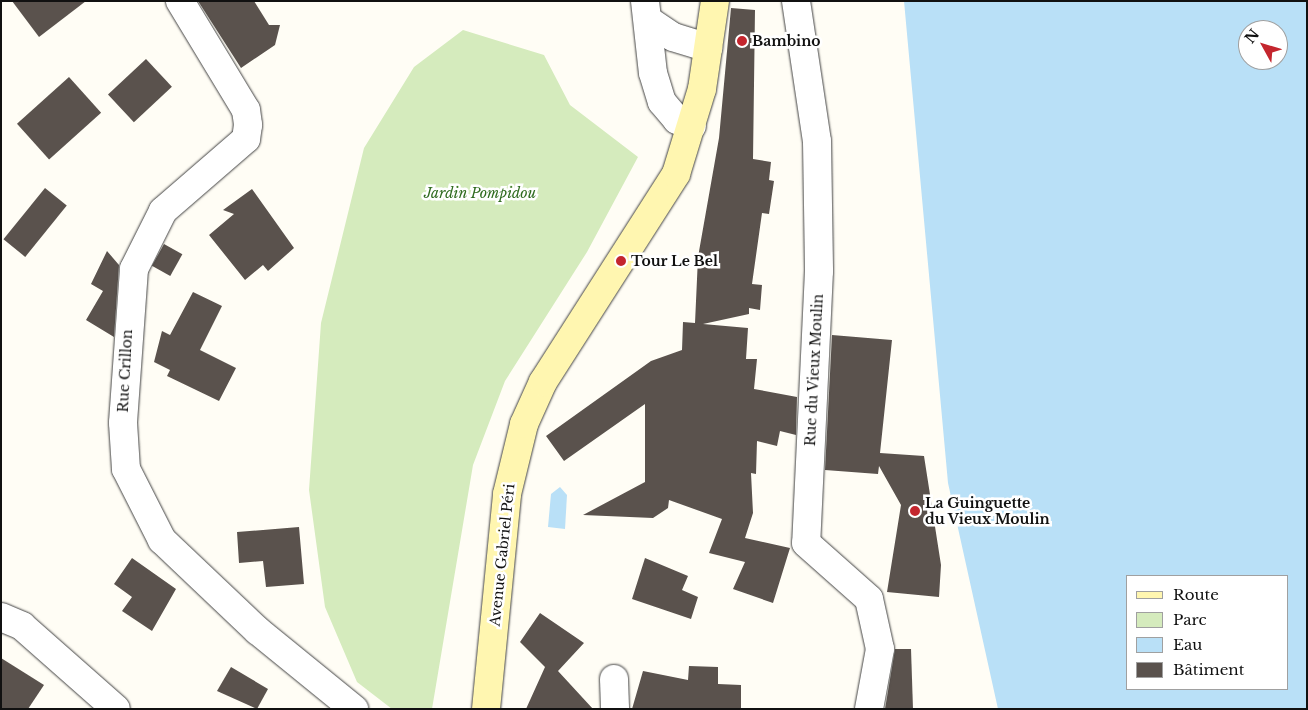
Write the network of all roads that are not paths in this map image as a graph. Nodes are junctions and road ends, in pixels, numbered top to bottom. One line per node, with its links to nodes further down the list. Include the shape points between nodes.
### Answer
1 (180, 1): 10 (street, Rue Crillon, via 246,110 248,125 246,139 163,211 134,269 123,423 126,469 162,540 258,631)
2 (715, 1): 5 (main road, Avenue Gabriel Péri)
3 (796, 1): 13 (street, Rue du Vieux Moulin, via 816,141 819,271 806,543 869,599 880,649)
4 (647, 10): 5 (street, via 673,37); 6 (street, via 653,73 662,102 677,120)
5 (708, 48): 6 (main road, Avenue Gabriel Péri)
6 (692, 126): 11 (main road, Avenue Gabriel Péri, via 663,198 567,341 524,424 507,494)
7 (1, 617): 9 (street, via 22,626)
8 (614, 679): 12 (street)
9 (116, 709)
10 (354, 709)
11 (486, 709)
12 (614, 709)
13 (869, 709)

